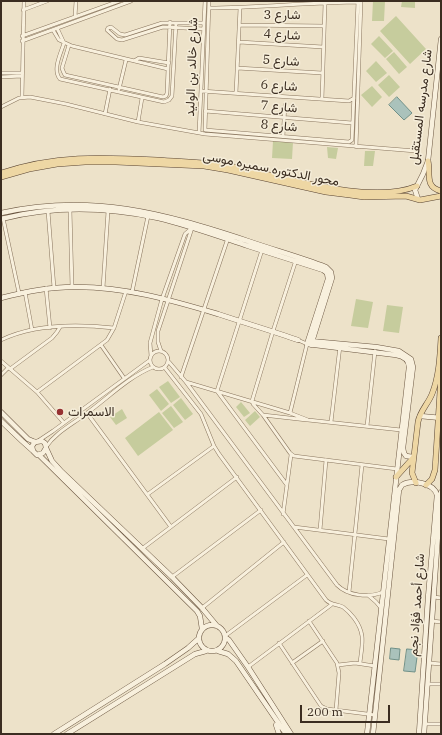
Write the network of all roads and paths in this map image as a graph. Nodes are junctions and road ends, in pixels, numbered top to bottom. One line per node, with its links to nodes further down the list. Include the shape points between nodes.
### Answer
1 (24, 1): 14 (street)
2 (47, 1): 14 (street)
3 (76, 1): 15 (street)
4 (119, 1): 9 (street)
5 (131, 1): 13 (street)
6 (205, 1): 18 (street, شارع خالد بن الوليد)
7 (209, 1): 11 (street, شارع خالد بن الوليد)
8 (360, 1): 10 (street); 53 (street)
9 (110, 3): 13 (street); 15 (street)
10 (325, 3): 12 (street); 20 (street)
11 (209, 8): 12 (street); 47 (street, شارع خالد بن الوليد)
12 (240, 8): 19 (street)
13 (110, 9): 24 (street)
14 (23, 10): 26 (street)
15 (75, 17): 26 (street)
16 (170, 22): 17 (street); 21 (street); 25 (street, via 126,35)
17 (176, 23): 18 (street); 22 (street)
18 (204, 23): 23 (street, شارع خالد بن الوليد)
19 (240, 25): 20 (street, شارع 3); 30 (street)
20 (324, 26): 33 (street)
21 (170, 27): 22 (street); 27 (street, via 124,39 117,39); 34 (street)
22 (176, 27): 23 (street); 35 (street)
23 (204, 28): 47 (street, شارع خالد بن الوليد)
24 (55, 29): 29 (street); 31 (street, via 59,39)
25 (117, 32): 27 (street); 27 (street, via 111,27 108,28 108,32)
26 (22, 36): 29 (street)
27 (114, 36)
28 (441, 39): 66 (street, شارع مدرسه المستقبل)
29 (22, 41): 42 (street)
30 (239, 42): 33 (street, شارع 4); 39 (street)
31 (64, 43): 32 (street); 46 (street, via 57,66 58,77)
32 (69, 45): 36 (street); 44 (street, via 62,68 64,74)
33 (323, 47): 41 (street)
34 (169, 58): 35 (street); 38 (street)
35 (174, 58): 51 (street, via 171,99 164,102)
36 (126, 60): 37 (street); 45 (street)
37 (134, 62): 38 (street, via 139,58); 40 (street)
38 (168, 63): 40 (street)
39 (238, 68): 41 (street, شارع 5); 49 (street)
40 (168, 69): 45 (street, via 167,93 164,97)
41 (322, 73): 52 (street)
42 (22, 74): 43 (street); 50 (street)
43 (2, 75)
44 (111, 86): 45 (street); 46 (street)
45 (120, 88): 48 (street)
46 (110, 91): 48 (street); 57 (street)
47 (204, 91): 49 (street, شارع 6); 56 (street, شارع خالد بن الوليد); 62 (street, شارع خالد بن الوليد)
48 (119, 93): 51 (street)
49 (236, 93): 52 (street, شارع 6)
50 (22, 98): 55 (street); 57 (street, via 46,100)
51 (142, 98): 59 (street)
52 (322, 99): 53 (street, شارع 6)
53 (355, 100): 60 (street); 64 (street)
54 (285, 105): 58 (street)
55 (1, 107)
56 (205, 111): 58 (street, شارع 7); 61 (street, شارع خالد بن الوليد)
57 (106, 114): 59 (street)
58 (284, 117): 60 (street, شارع 7); 63 (street)
59 (138, 122): 62 (street)
60 (352, 123): 63 (street, شارع 8, via 352,140 349,142)
61 (204, 128): 63 (street, شارع 8)
62 (199, 134): 64 (street)
63 (282, 136)
64 (356, 147): 65 (street)
65 (416, 151)
66 (428, 161): 69 (street, شارع مدرسه المستقبل); 70 (main road, via 430,183)
67 (1, 173): 69 (main road, محور الدكتوره سميره موسى, via 49,161 101,157 229,166 319,186 364,192 396,192)
68 (1, 177): 72 (main road, محور الدكتوره سميره موسى, via 70,162 191,165 228,170 342,194 364,197 406,196)
69 (417, 186): 72 (street, شارع مدرسه المستقبل, via 415,193)
70 (441, 191)
71 (441, 196): 72 (main road, محور الدكتوره سميره موسى)
72 (418, 199)
73 (70, 210): 75 (street); 76 (street); 84 (street)
74 (24, 211): 75 (street); 78 (street); 79 (street, via 60,205 97,205 149,212)
75 (48, 211): 86 (street)
76 (108, 211): 77 (street); 87 (street)
77 (148, 216): 79 (street); 90 (street)
78 (2, 217): 91 (street)
79 (169, 219): 80 (street)
80 (192, 225): 81 (street); 93 (street, via 185,234); 94 (street)
81 (228, 237): 82 (street); 95 (street)
82 (262, 248): 83 (street); 96 (street)
83 (297, 259): 101 (street); 105 (street, via 324,270 328,276)
84 (72, 287): 86 (street); 87 (street)
85 (46, 288): 86 (street); 89 (street); 98 (street)
86 (54, 288)
87 (103, 288): 88 (street)
88 (126, 291): 90 (street); 99 (street)
89 (25, 292): 91 (street); 100 (street)
90 (132, 292): 93 (street)
91 (19, 293): 92 (street)
92 (2, 296)
93 (162, 299): 94 (street); 110 (street, via 151,340)
94 (168, 300): 95 (street); 109 (street, via 158,335)
95 (204, 310): 96 (street); 120 (street)
96 (238, 321): 101 (street); 124 (street)
97 (60, 327): 98 (street); 99 (street, via 79,325); 116 (street, via 52,338)
98 (50, 328): 100 (street)
99 (114, 328): 106 (street)
100 (32, 330): 103 (street)
101 (273, 332): 104 (street); 127 (street)
102 (441, 338): 132 (main road, via 433,392)
103 (1, 340)
104 (298, 340): 105 (street)
105 (309, 343): 107 (street); 130 (street)
106 (101, 345): 121 (street); 125 (street)
107 (340, 346): 108 (street); 136 (street)
108 (375, 350): 111 (street); 138 (street)
109 (161, 351): 110 (street, via 156,351); 114 (street, via 169,358)
110 (151, 356): 112 (street)
111 (407, 358): 139 (street, via 409,367); 146 (street, via 412,361 413,367 403,448 406,456)
112 (150, 360): 115 (street); 121 (street)
113 (1, 361): 116 (street)
114 (169, 362): 117 (street); 120 (street)
115 (153, 367): 117 (street, via 160,370); 129 (street, via 139,374)
116 (9, 368): 118 (street); 125 (street)
117 (165, 368): 141 (street, via 201,414)
118 (1, 375)
119 (441, 376): 123 (main road)
120 (182, 377): 122 (street)
121 (124, 378): 137 (street)
122 (186, 382): 124 (street); 159 (street)
123 (439, 388): 126 (main road); 133 (main road)
124 (217, 391): 127 (street); 154 (street)
125 (37, 392): 137 (street)
126 (441, 394)
127 (252, 402): 130 (street); 131 (street)
128 (1, 412): 140 (street, via 26,438)
129 (87, 413): 142 (street, via 57,435); 157 (street)
130 (290, 413): 134 (street)
131 (263, 415): 134 (street); 145 (street)
132 (420, 416): 133 (street); 146 (main road)
133 (440, 417): 149 (main road)
134 (308, 420): 136 (street)
135 (1, 421): 143 (street)
136 (332, 422): 138 (street)
137 (64, 423): 140 (street)
138 (367, 426): 139 (street)
139 (401, 430): 150 (street)
140 (36, 441): 142 (street, via 43,442); 143 (street)
141 (214, 446): 152 (street); 157 (street)
142 (46, 447): 144 (street, via 43,454); 160 (street, via 52,461 62,472)
143 (32, 450): 144 (street)
144 (39, 455): 162 (street)
145 (292, 455): 147 (street); 154 (street)
146 (413, 458): 151 (main road); 153 (main road, via 412,475)
147 (326, 460): 148 (street); 165 (street)
148 (362, 465): 150 (street); 166 (street)
149 (438, 467): 155 (main road)
150 (397, 469): 151 (street)
151 (396, 477): 167 (street)
152 (237, 478): 158 (street); 163 (street)
153 (416, 483): 155 (street); 183 (street, via 405,483 399,490)
154 (287, 485): 159 (street)
155 (426, 485): 217 (street, شارع أحمد فؤاد نجم, via 433,487 437,494)
156 (441, 492): 161 (street, شارع أحمد فؤاد نجم)
157 (148, 494): 163 (street)
158 (261, 510): 169 (street); 172 (street)
159 (283, 514): 164 (street)
160 (111, 518): 162 (street); 170 (street)
161 (440, 519): 168 (street, شارع أحمد فؤاد نجم)
162 (107, 523): 189 (street, via 197,611)
163 (171, 527): 170 (street)
164 (294, 527): 165 (street); 175 (street, via 337,584)
165 (320, 530): 166 (street)
166 (355, 535): 167 (street); 175 (street)
167 (389, 539): 176 (street)
168 (439, 540): 173 (street, شارع أحمد فؤاد نجم)
169 (284, 542): 171 (street); 181 (street)
170 (142, 548): 172 (street)
171 (307, 574): 180 (street); 190 (street)
172 (172, 576): 181 (street)
173 (435, 578): 174 (street); 178 (street, شارع أحمد فؤاد نجم)
174 (441, 579)
175 (349, 592): 177 (street)
176 (383, 592): 177 (street); 182 (street)
177 (368, 596): 182 (street, via 378,603)
178 (434, 597): 179 (street); 185 (street, شارع أحمد فؤاد نجم)
179 (441, 598)
180 (332, 605): 184 (street); 197 (street, via 347,610 361,628 363,638)
181 (202, 608): 187 (street)
182 (381, 609): 183 (street)
183 (383, 615): 188 (street)
184 (309, 621): 192 (street); 193 (street)
185 (432, 621): 186 (street); 198 (street, شارع أحمد فؤاد نجم)
186 (441, 622)
187 (217, 626): 189 (street, via 209,625); 190 (street)
188 (382, 628): 201 (street); 206 (street)
189 (202, 629): 191 (street)
190 (225, 636): 195 (street, via 223,646); 202 (street)
191 (198, 639): 194 (street, via 200,646); 210 (street, via 165,664)
192 (323, 641): 196 (street); 200 (street)
193 (279, 643): 196 (street); 202 (street)
194 (206, 650): 195 (street); 211 (street, via 195,654)
195 (218, 651): 209 (street, via 225,652 234,659)
196 (292, 663): 205 (street, via 320,705)
197 (360, 663): 200 (street); 201 (street)
198 (429, 663): 199 (street); 203 (street, شارع أحمد فؤاد نجم)
199 (441, 664)
200 (338, 665): 205 (street)
201 (375, 666): 206 (street)
202 (248, 667): 209 (street)
203 (428, 684): 204 (street); 207 (street, شارع أحمد فؤاد نجم)
204 (441, 684)
205 (336, 710): 206 (street)
206 (372, 714): 215 (street); 216 (street)
207 (425, 724): 208 (street); 218 (street, شارع أحمد فؤاد نجم)
208 (441, 724)
209 (281, 726): 212 (street); 213 (street); 214 (street)
210 (54, 734)
211 (67, 734)
212 (279, 734)
213 (286, 734)
214 (291, 734)
215 (367, 734)
216 (373, 734)
217 (419, 734)
218 (424, 734)

